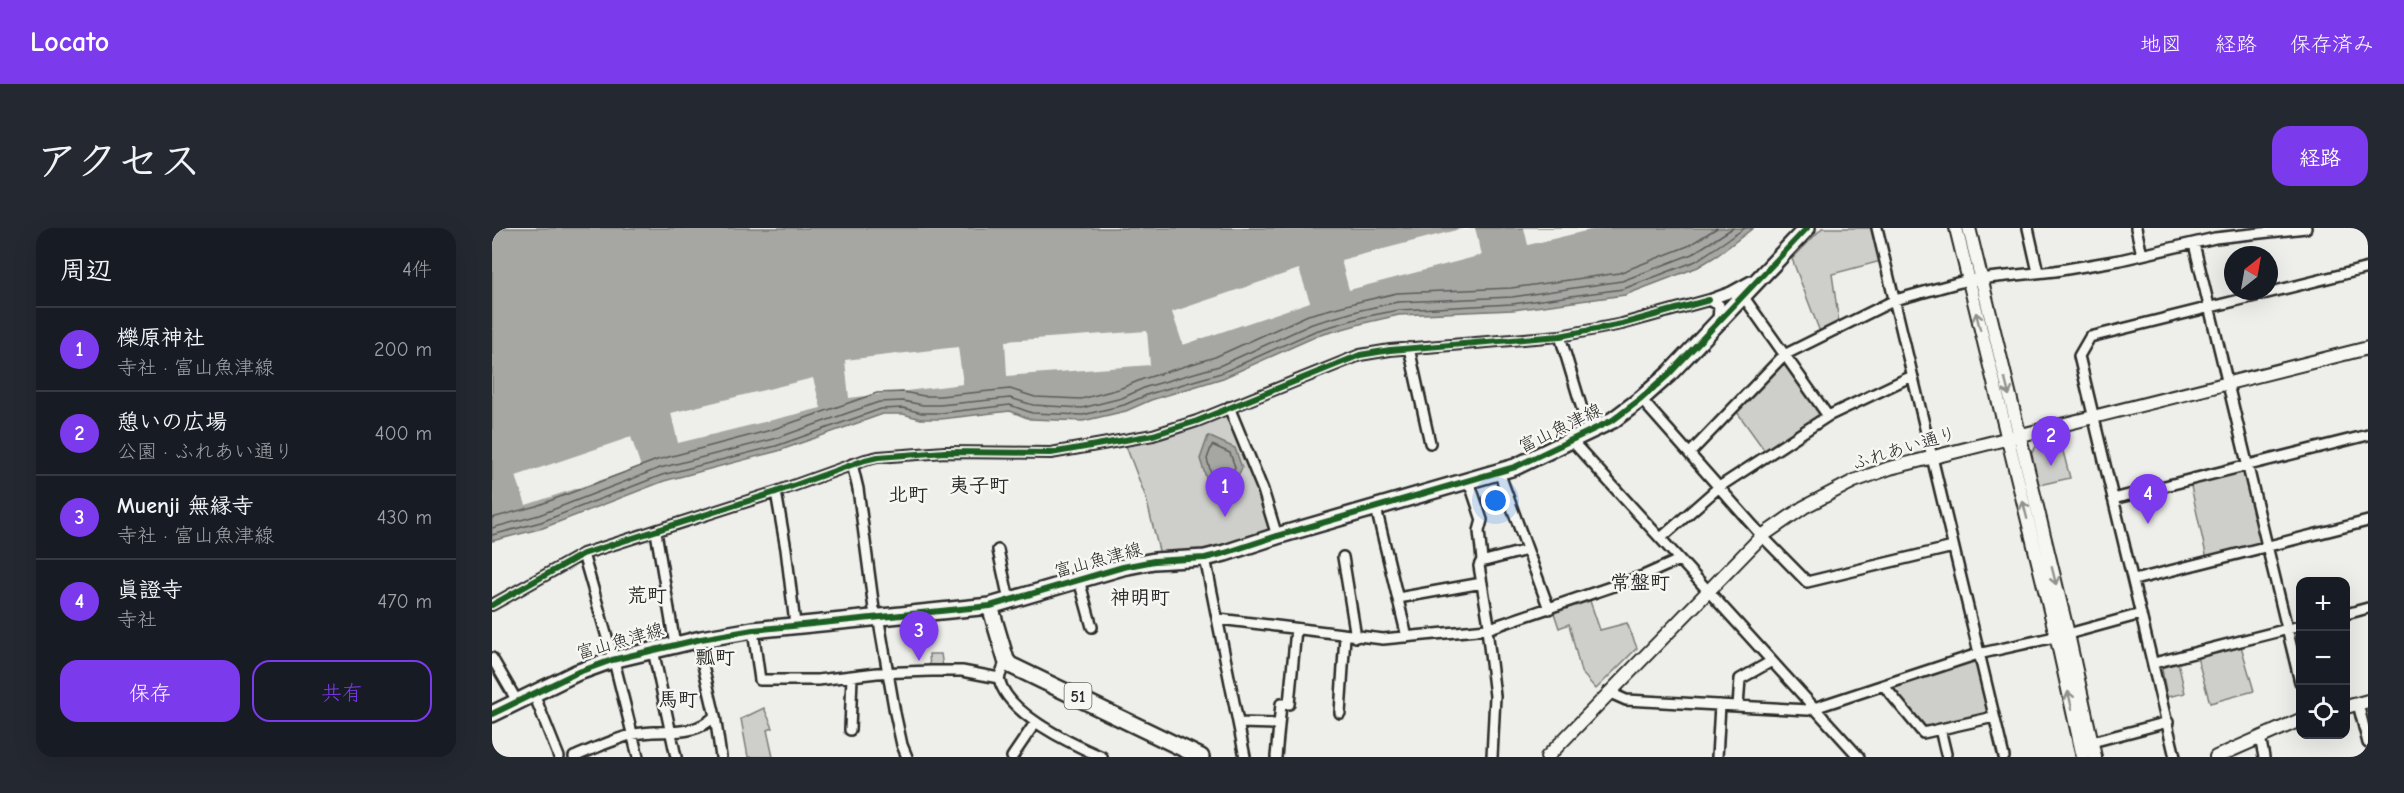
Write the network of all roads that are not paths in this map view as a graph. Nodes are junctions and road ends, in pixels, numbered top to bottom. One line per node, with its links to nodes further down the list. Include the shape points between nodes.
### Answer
1 (1807, 228): 13 (main road, 富山魚津線)
2 (1877, 228): 17 (street)
3 (1956, 228): 14 (street)
4 (1969, 228): 14 (street)
5 (2028, 228): 12 (street)
6 (2136, 228): 10 (street)
7 (2306, 228): 8 (street)
8 (2286, 229): 9 (street)
9 (2194, 244): 10 (street); 18 (street)
10 (2142, 255): 12 (street)
11 (2368, 268): 18 (street)
12 (2038, 272): 14 (street)
13 (1761, 276): 15 (main road, 富山魚津線); 16 (street)
14 (1974, 279): 17 (street); 32 (street)
15 (1743, 296): 19 (main road, 富山魚津線); 23 (street)
16 (1709, 300): 19 (street, via 1719,304); 20 (street)
17 (1895, 300): 23 (street); 24 (street)
18 (2211, 306): 25 (street); 29 (street, via 2090,337 2079,356)
19 (1718, 323): 26 (main road, 富山魚津線)
20 (1560, 336): 21 (street); 30 (street)
21 (1409, 348): 27 (street, via 1360,355); 34 (street)
22 (2368, 348): 25 (street, ふれあい通り)
23 (1784, 355): 28 (street); 35 (street)
24 (1912, 376): 28 (street); 36 (street)
25 (2228, 383): 29 (street, ふれあい通り); 38 (street)
26 (1641, 399): 30 (main road, 富山魚津線); 35 (street)
27 (1229, 407): 37 (street, via 1168,432 1051,453 945,452 878,457); 47 (street)
28 (1828, 416): 41 (street)
29 (2094, 416): 32 (street, ふれあい通り); 43 (street)
30 (1589, 432): 33 (main road, 富山魚津線)
31 (2368, 435): 38 (street)
32 (2013, 436): 36 (street, ふれあい通り); 80 (street)
33 (1572, 441): 39 (main road, 富山魚津線); 49 (street)
34 (1430, 442)
35 (1690, 453): 41 (street)
36 (1932, 456): 48 (street, ふれあい通り, via 1854,481 1804,507); 51 (street)
37 (852, 464): 42 (street); 71 (street)
38 (2249, 464): 43 (street); 50 (street)
39 (1499, 472): 40 (main road, 富山魚津線); 53 (street)
40 (1469, 481): 44 (main road, 富山魚津線); 58 (street, via 1482,520)
41 (1719, 487): 48 (street); 49 (street)
42 (776, 492): 46 (street); 73 (street)
43 (2113, 499): 60 (street)
44 (1376, 507): 47 (main road, 富山魚津線); 63 (street)
45 (2368, 521): 50 (street)
46 (656, 532): 54 (street); 85 (street)
47 (1277, 536): 56 (main road, 富山魚津線)
48 (1762, 536): 51 (street, via 1807,582); 62 (street, ふれあい通り)
49 (1661, 538): 57 (street)
50 (2269, 546): 60 (street); 78 (street)
51 (1953, 547): 87 (street)
52 (998, 550): 64 (street)
53 (1527, 550): 58 (street); 68 (street)
54 (583, 554): 65 (street); 89 (street)
55 (1343, 557): 82 (street)
56 (1205, 558): 59 (main road, 富山魚津線, via 1154,561); 72 (street)
57 (1679, 560): 62 (street); 68 (street)
58 (1481, 562): 61 (street)
59 (1079, 580): 64 (main road, 富山魚津線); 74 (street)
60 (2134, 580): 70 (street)
61 (1482, 583): 63 (street); 77 (street)
62 (1708, 590): 91 (street); 99 (street, ふれあい通り)
63 (1398, 598): 83 (street)
64 (1009, 600): 66 (main road, 富山魚津線)
65 (492, 605)
66 (990, 606): 71 (main road, 富山魚津線); 90 (main road)
67 (2368, 608): 69 (street)
68 (1549, 609): 77 (street)
69 (2350, 613)
70 (2141, 614): 80 (street); 92 (street)
71 (878, 616): 73 (main road, 富山魚津線); 94 (street)
72 (1219, 619): 76 (street); 112 (street)
73 (795, 624): 79 (main road, 富山魚津線)
74 (1092, 627)
75 (2296, 627): 78 (street)
76 (1296, 629): 81 (street); 133 (street, via 1289,704 1281,704)
77 (1487, 629): 83 (street); 134 (street, via 1495,696)
78 (2287, 629): 92 (street); 93 (street)
79 (753, 630): 84 (main road, 富山魚津線); 95 (street, via 760,680)
80 (2062, 634): 87 (street); 119 (street); 139 (street, one-way to 80)
81 (1345, 636): 82 (street); 105 (street)
82 (1356, 637): 83 (street)
83 (1407, 637)
84 (698, 640): 85 (main road, 富山魚津線); 107 (street)
85 (675, 645): 86 (main road, 富山魚津線)
86 (653, 650): 89 (main road, 富山魚津線); 115 (street)
87 (1978, 654): 97 (street); 108 (street)
88 (492, 658): 100 (street)
89 (612, 660): 98 (main road, 富山魚津線); 117 (street)
90 (1006, 660): 96 (street); 131 (main road, 51)
91 (1772, 661): 103 (street, via 1740,680); 104 (street)
92 (2154, 663): 109 (street)
93 (2296, 663)
94 (887, 673): 95 (street); 96 (street, via 962,671); 128 (street)
95 (852, 676): 116 (street)
96 (999, 678): 111 (street, via 1000,687)
97 (1884, 686): 104 (street); 114 (street, via 1923,733)
98 (533, 692): 100 (main road, 富山魚津線); 123 (street)
99 (1608, 692): 102 (street, via 1626,700); 135 (street, ふれあい通り)
100 (517, 701): 106 (main road, 富山魚津線)
101 (2357, 704): 120 (street)
102 (1720, 705): 103 (street); 136 (street)
103 (1738, 706): 104 (street, via 1808,710)
104 (1814, 707): 137 (street)
105 (1340, 713)
106 (492, 714)
107 (715, 716): 115 (street, via 693,730); 127 (street)
108 (1994, 717): 114 (street); 138 (street)
109 (2168, 722): 119 (street); 141 (street)
110 (2296, 722): 118 (street)
111 (1035, 723): 129 (street); 130 (street)
112 (1240, 723): 113 (street); 132 (street)
113 (1276, 724)
114 (1940, 729): 122 (street)
115 (669, 730): 117 (street); 126 (street)
116 (850, 730)
117 (632, 735): 121 (street); 125 (street)
118 (2260, 737): 142 (street); 143 (street)
119 (2092, 742): 140 (street)
120 (2368, 743)
121 (592, 753): 124 (street)
122 (1946, 754)
123 (559, 757)
124 (574, 757)
125 (638, 757)
126 (676, 757)
127 (721, 757)
128 (907, 757)
129 (1012, 757)
130 (1102, 757)
131 (1201, 757)
132 (1245, 757)
133 (1276, 757)
134 (1492, 757)
135 (1547, 757)
136 (1717, 757)
137 (1859, 757)
138 (2004, 757)
139 (2083, 757)
140 (2095, 757)
141 (2175, 757)
142 (2216, 757)
143 (2264, 757)

